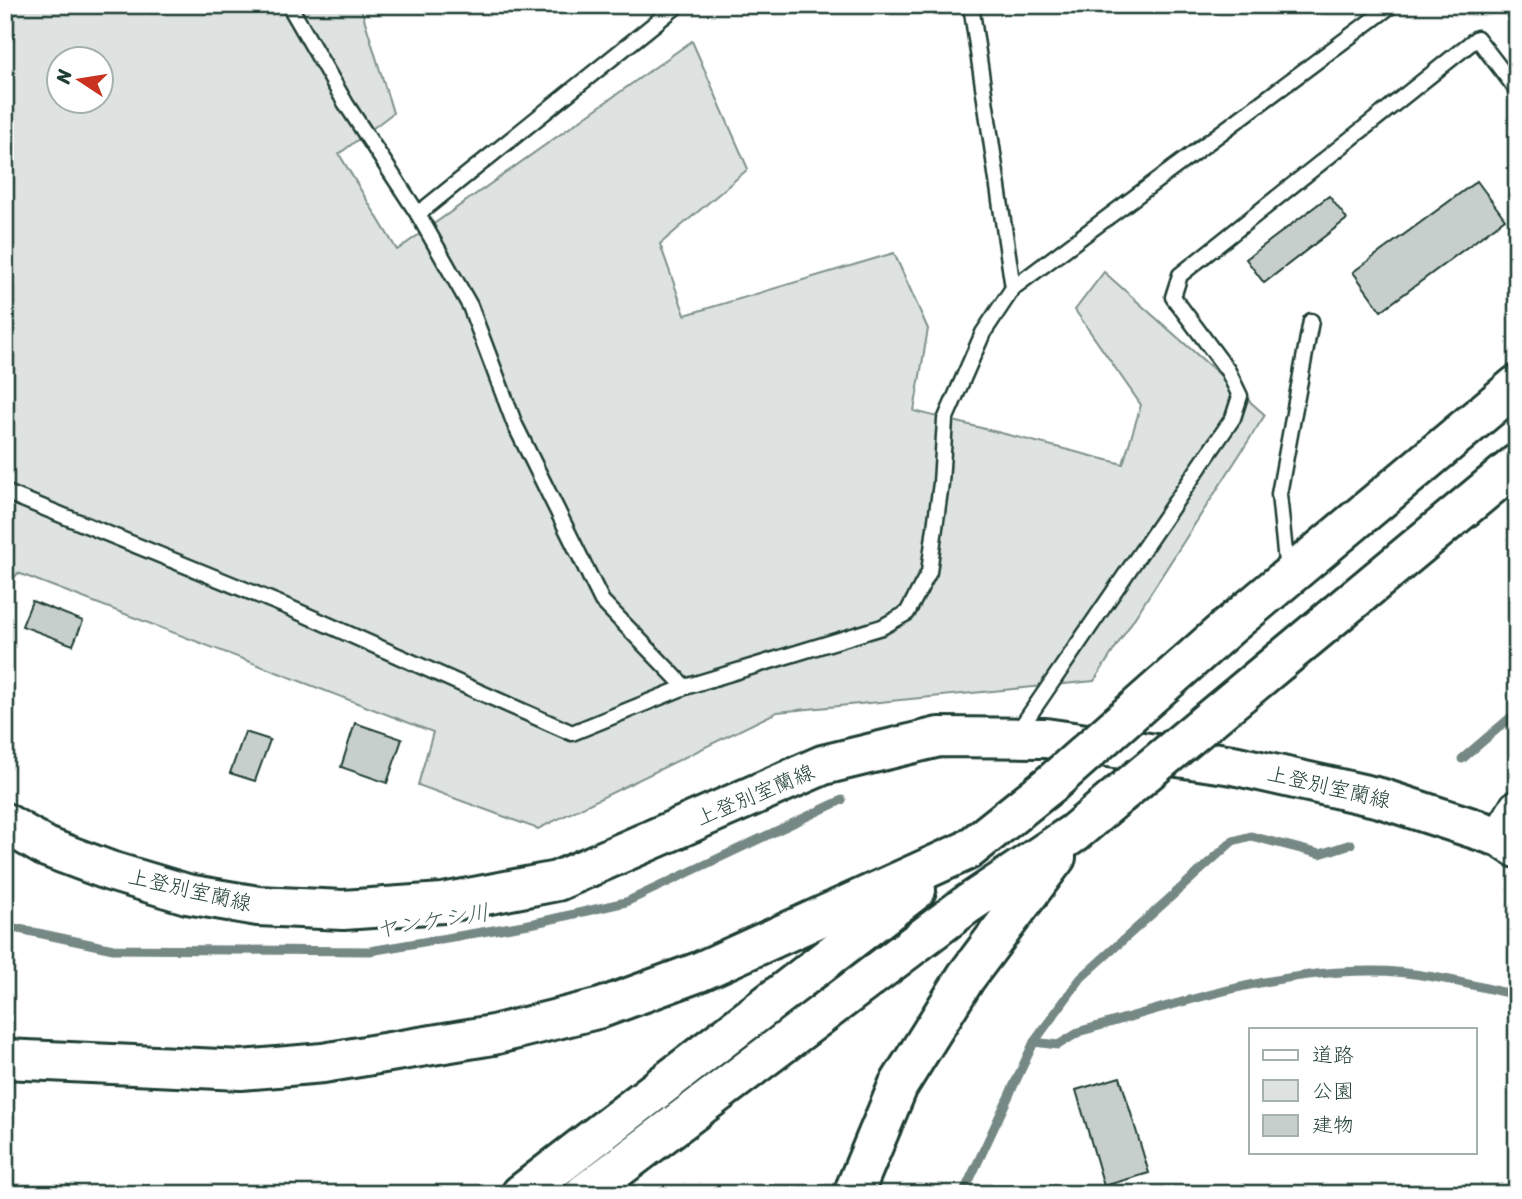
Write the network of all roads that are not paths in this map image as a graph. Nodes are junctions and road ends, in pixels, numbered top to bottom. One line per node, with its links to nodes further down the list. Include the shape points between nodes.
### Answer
1 (289, 5): 6 (lane)
2 (678, 5): 6 (lane)
3 (971, 5): 7 (lane)
4 (1392, 5): 7 (lane)
5 (1517, 90): 14 (lane, via 1477,38 1180,275 1173,298 1228,371 1240,396 1233,418)
6 (418, 214): 13 (lane, via 470,306 516,425 602,601)
7 (1013, 288): 13 (lane, via 982,333 945,420 929,572 907,613 882,627)
8 (1311, 321): 12 (lane, via 1279,494)
9 (1517, 385): 12 (main road)
10 (1517, 464): 17 (main road, bridge)
11 (5, 492): 13 (lane, via 290,608 572,733)
12 (1287, 578): 18 (main road, bridge, via 1052,783)
13 (685, 687)
14 (1014, 738): 15 (main road, 上登別室蘭線, via 939,737 823,765 557,881 443,903 343,910 258,906 187,894 46,847); 16 (main road, 上登別室蘭線, via 1045,738 1233,765)
15 (5, 823)
16 (1511, 831)
17 (1074, 833): 21 (main road, via 965,905); 22 (main road, via 966,977 898,1086)
18 (968, 850): 19 (main road, via 699,972 601,1008 493,1035 323,1063 241,1070); 20 (main road)
19 (5, 1059)
20 (521, 1194)
21 (584, 1194)
22 (853, 1194)

